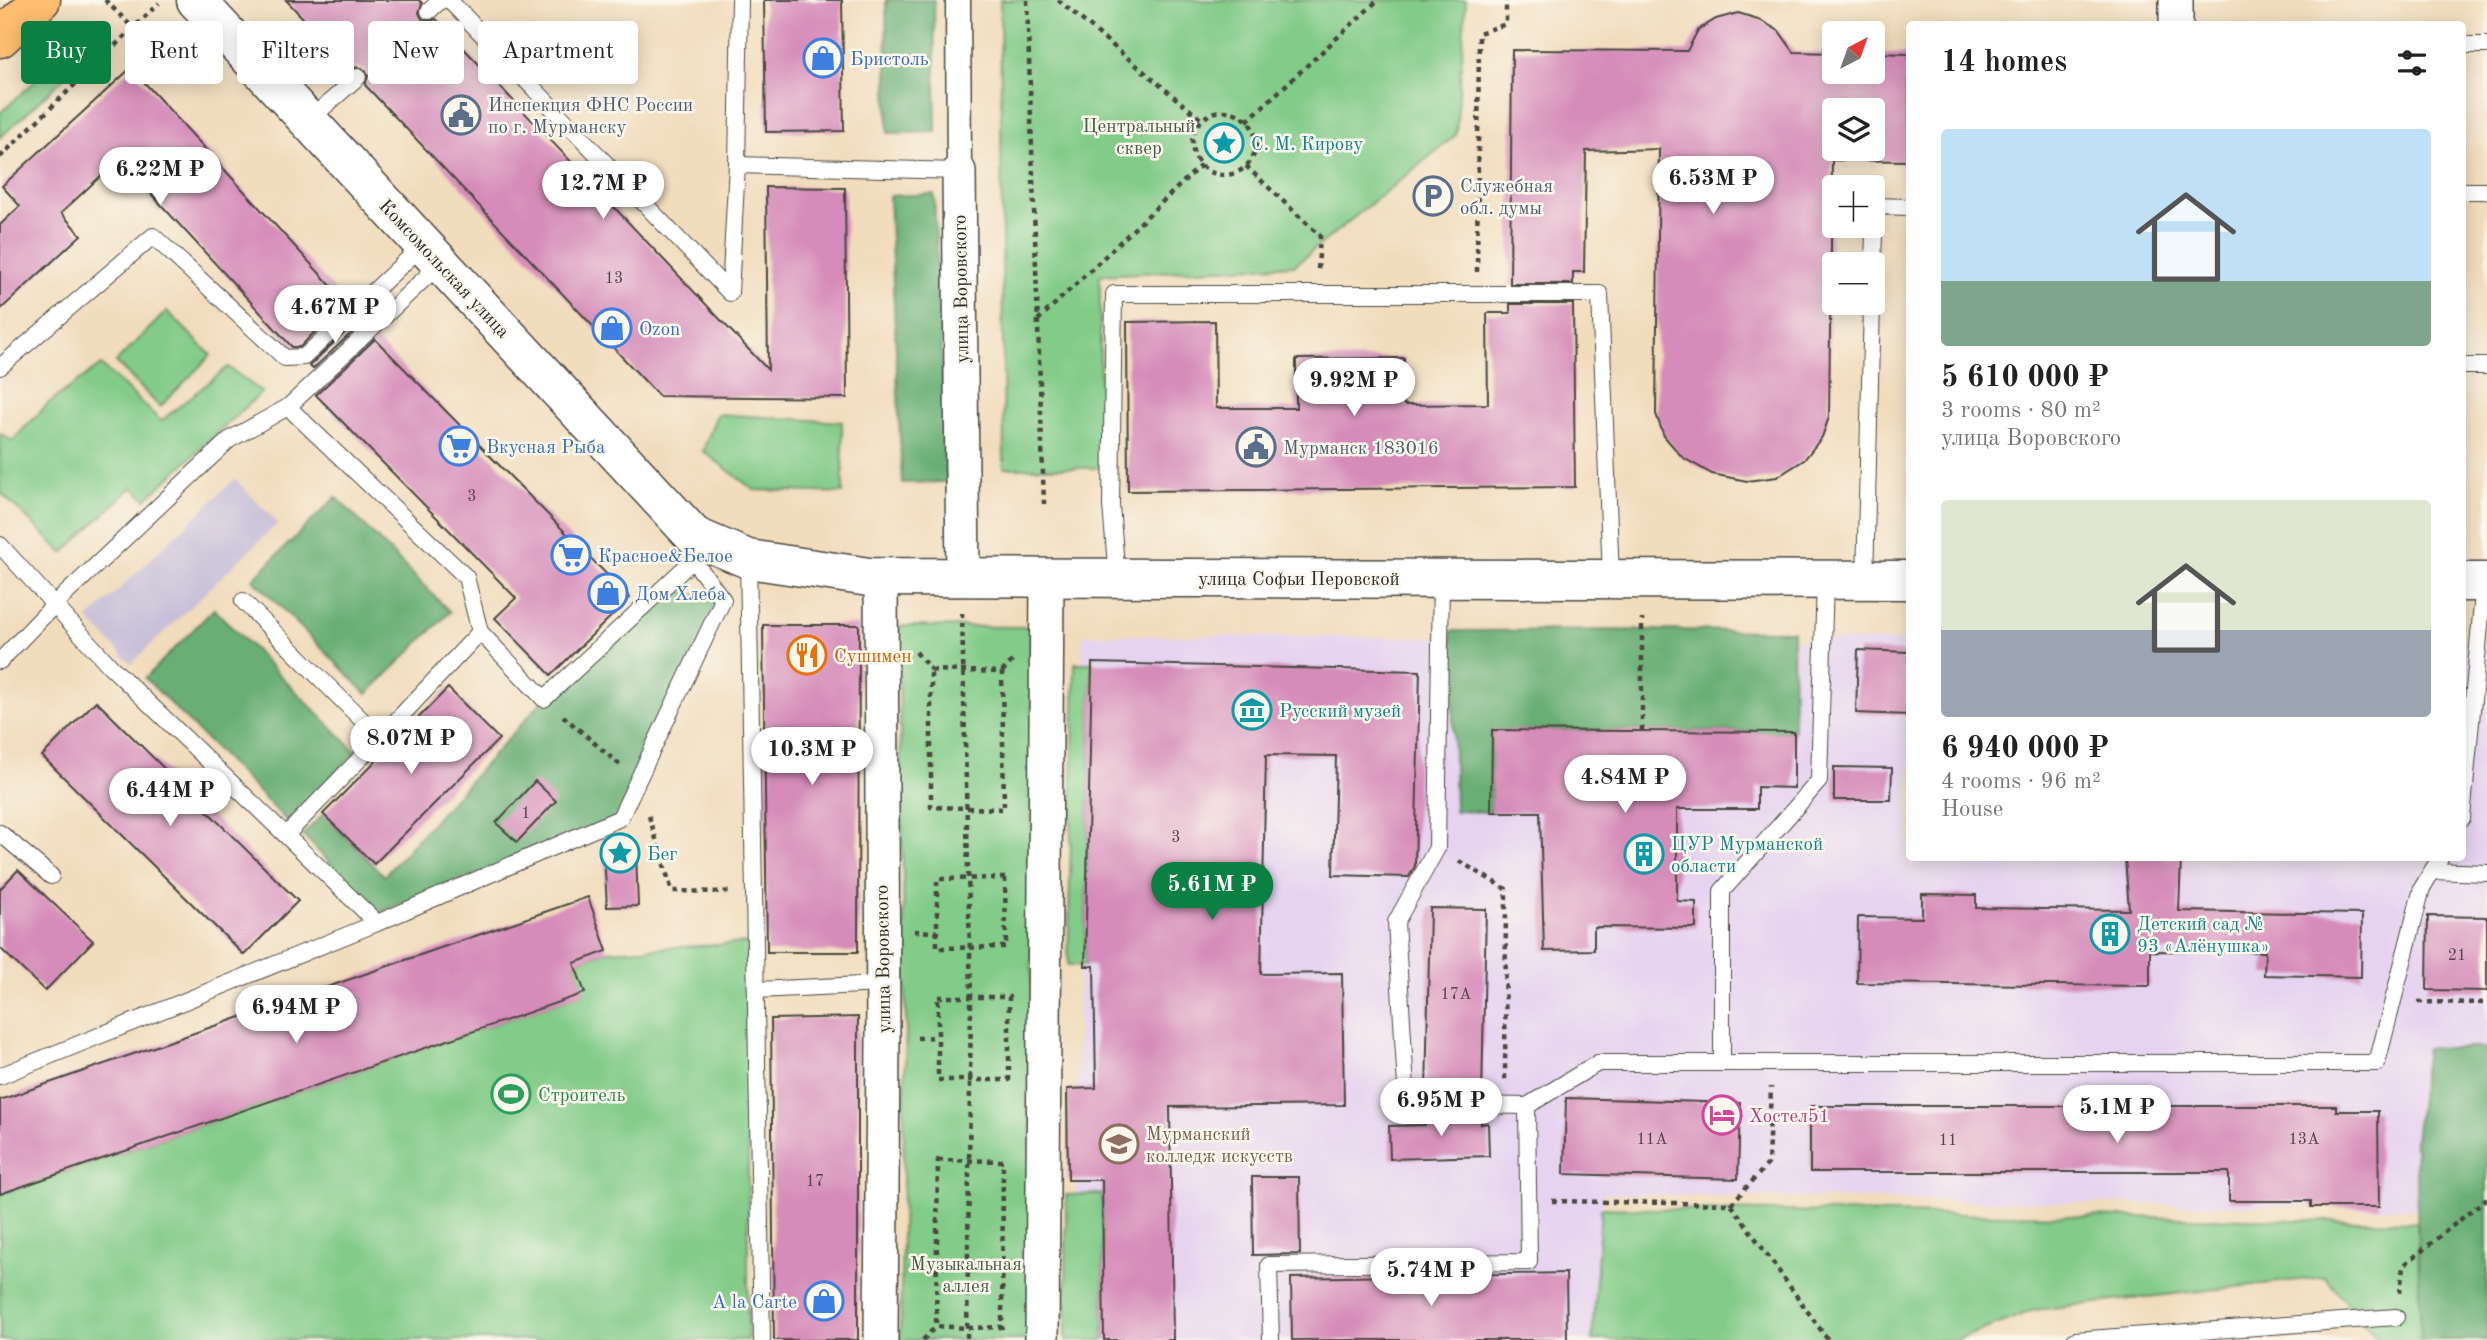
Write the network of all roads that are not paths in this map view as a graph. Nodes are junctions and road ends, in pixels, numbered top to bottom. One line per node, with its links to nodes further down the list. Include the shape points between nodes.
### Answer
1 (41, 0): 8 (main road)
2 (196, 0): 12 (street, Комсомольская улица)
3 (449, 0): 13 (lane, via 730,293)
4 (740, 0): 13 (lane)
5 (958, 0): 14 (street, улица Воровского)
6 (2176, 0): 7 (street)
7 (2176, 21)
8 (0, 38)
9 (2466, 45): 10 (lane)
10 (2487, 46)
11 (358, 77): 12 (lane)
12 (308, 121): 19 (street, Комсомольская улица)
13 (737, 165): 14 (lane)
14 (959, 171): 37 (street, улица Воровского)
15 (2466, 191): 16 (lane)
16 (2487, 191)
17 (1906, 206): 18 (lane, via 1875,206)
18 (1873, 252)
19 (432, 254): 23 (lane, via 304,356 285,358 153,236); 24 (lane); 26 (street, Комсомольская улица)
20 (1872, 315): 34 (lane)
21 (2466, 366): 22 (lane)
22 (2487, 366)
23 (0, 368)
24 (288, 407): 39 (lane, via 229,440); 40 (lane, via 467,577)
25 (0, 545): 39 (lane)
26 (694, 548): 27 (street, улица Софьи Перовской); 40 (lane, via 544,699); 49 (lane, via 723,600 620,818)
27 (748, 559): 28 (street, улица Софьи Перовской); 51 (lane)
28 (881, 577): 37 (street, улица Софьи Перовской); 50 (street, улица Воровского)
29 (1047, 578): 30 (street, улица Софьи Перовской); 37 (street, улица Софьи Перовской); 58 (street)
30 (1117, 578): 31 (street, улица Софьи Перовской); 32 (lane, via 1111,505 1114,294 1477,293 1600,294)
31 (1441, 579): 32 (street, улица Софьи Перовской); 54 (lane, via 1437,848 1396,922 1407,1104)
32 (1612, 579): 33 (street, улица Софьи Перовской)
33 (1825, 580): 34 (street, улица Софьи Перовской); 52 (lane, via 1819,780 1722,891)
34 (1865, 580): 35 (street, улица Софьи Перовской)
35 (1906, 580)
36 (2478, 582): 43 (lane)
37 (962, 595)
38 (243, 601): 42 (lane)
39 (54, 605): 41 (lane); 45 (lane, via 110,666)
40 (480, 632): 42 (lane)
41 (0, 661)
42 (380, 738): 45 (lane)
43 (2466, 759)
44 (0, 833): 48 (lane)
45 (286, 835): 49 (lane)
46 (2436, 864): 47 (lane); 52 (lane, via 2422,888 2377,1063)
47 (2487, 873)
48 (51, 876)
49 (377, 923): 53 (lane)
50 (882, 984): 51 (lane); 57 (street, улица Воровского)
51 (757, 990): 56 (lane)
52 (1721, 1063): 54 (lane, via 1598,1063)
53 (0, 1076)
54 (1527, 1106): 59 (lane, via 1529,1262 1269,1265)
55 (2396, 1317): 60 (lane)
56 (762, 1340)
57 (881, 1340)
58 (1042, 1340)
59 (1271, 1340)
60 (2075, 1340)

